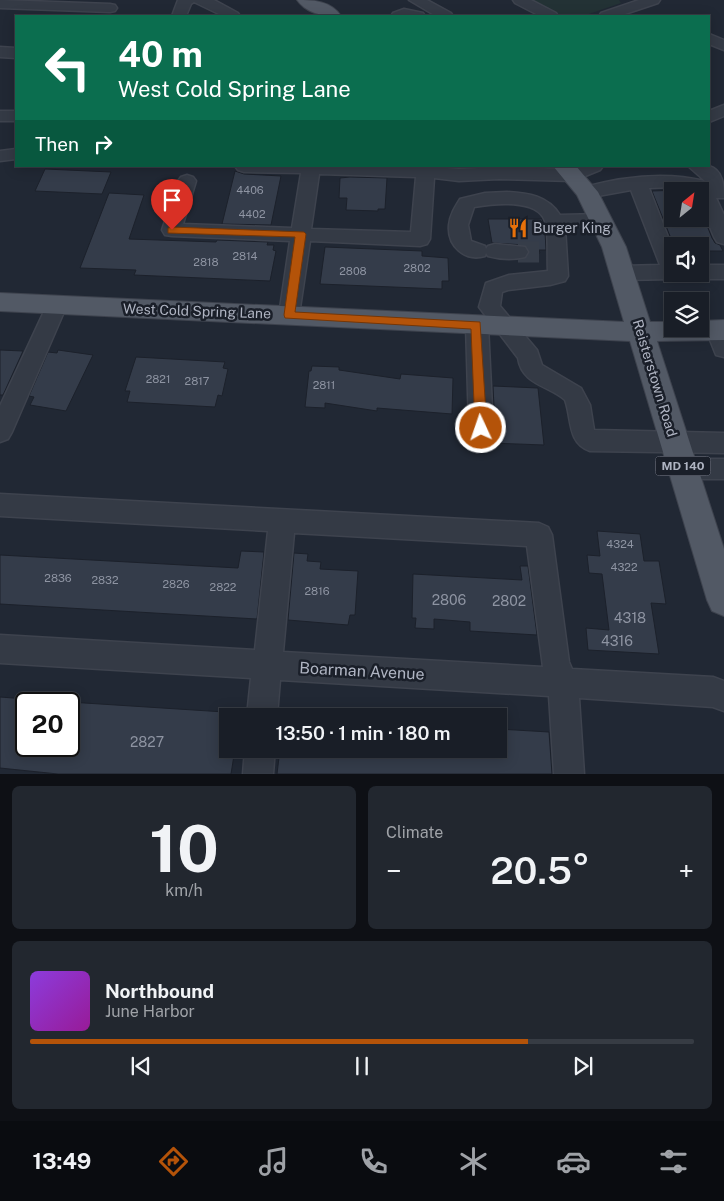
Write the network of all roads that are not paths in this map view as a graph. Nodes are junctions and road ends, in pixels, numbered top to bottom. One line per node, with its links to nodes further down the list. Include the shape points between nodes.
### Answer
1 (188, 0): 10 (street, via 185,0)
2 (199, 0): 11 (street)
3 (306, 0): 12 (main road)
4 (416, 0): 15 (street)
5 (520, 0): 16 (street)
6 (653, 0): 8 (street)
7 (10, 3): 9 (street)
8 (631, 3): 17 (street); 18 (street)
9 (110, 8)
10 (179, 15)
11 (232, 15)
12 (330, 15)
13 (400, 15): 14 (street)
14 (413, 15)
15 (444, 15)
16 (549, 15)
17 (608, 15)
18 (652, 15)
19 (710, 39): 20 (street)
20 (724, 45)
21 (0, 52): 22 (street)
22 (15, 53)
23 (724, 110): 26 (street)
24 (0, 116): 25 (street)
25 (15, 116)
26 (710, 117)
27 (15, 154): 28 (street)
28 (0, 156)
29 (278, 167): 32 (street)
30 (592, 167): 35 (street)
31 (698, 167): 37 (street, via 711,176)
32 (311, 168): 33 (street); 40 (street)
33 (418, 170): 35 (street, via 459,175 499,173); 40 (street, via 420,239)
34 (648, 177): 35 (street); 41 (street, via 702,186); 42 (street)
35 (575, 178): 38 (main road, Reisterstown Road / MD 140)
36 (187, 180): 40 (street, via 172,230)
37 (724, 203)
38 (601, 220): 39 (street); 47 (main road, Reisterstown Road / MD 140)
39 (555, 221): 43 (street, via 545,208 524,200 491,199 467,203 459,217 462,246 468,251); 52 (street, via 548,252 558,276 506,281 493,288 489,306)
40 (301, 234): 50 (street)
41 (724, 237)
42 (664, 240)
43 (518, 252)
44 (664, 272): 47 (street)
45 (709, 272): 46 (street)
46 (724, 272)
47 (622, 273): 53 (main road, Reisterstown Road / MD 140)
48 (0, 302): 49 (main road, West Cold Spring Lane)
49 (57, 305): 50 (main road, West Cold Spring Lane); 56 (street)
50 (289, 315): 51 (main road, West Cold Spring Lane)
51 (476, 325): 52 (main road, West Cold Spring Lane); 55 (street)
52 (505, 326): 53 (main road, West Cold Spring Lane); 58 (street, via 529,356 534,372 575,396 583,432 590,441)
53 (641, 332): 54 (main road, West Cold Spring Lane); 58 (main road, Reisterstown Road / MD 140)
54 (722, 336)
55 (481, 428)
56 (0, 432)
57 (724, 444): 58 (street)
58 (679, 456): 59 (street); 62 (main road, Reisterstown Road / MD 140)
59 (724, 469)
60 (0, 505): 61 (street)
61 (282, 521): 64 (street); 65 (street, via 539,535 555,664)
62 (724, 600)
63 (0, 649): 64 (street, Boarman Avenue)
64 (266, 666): 65 (street, Boarman Avenue); 67 (street)
65 (564, 682): 66 (street, Boarman Avenue, via 713,692); 70 (street)
66 (724, 696)
67 (263, 708)
68 (259, 758): 69 (street)
69 (258, 774)
70 (568, 774)

